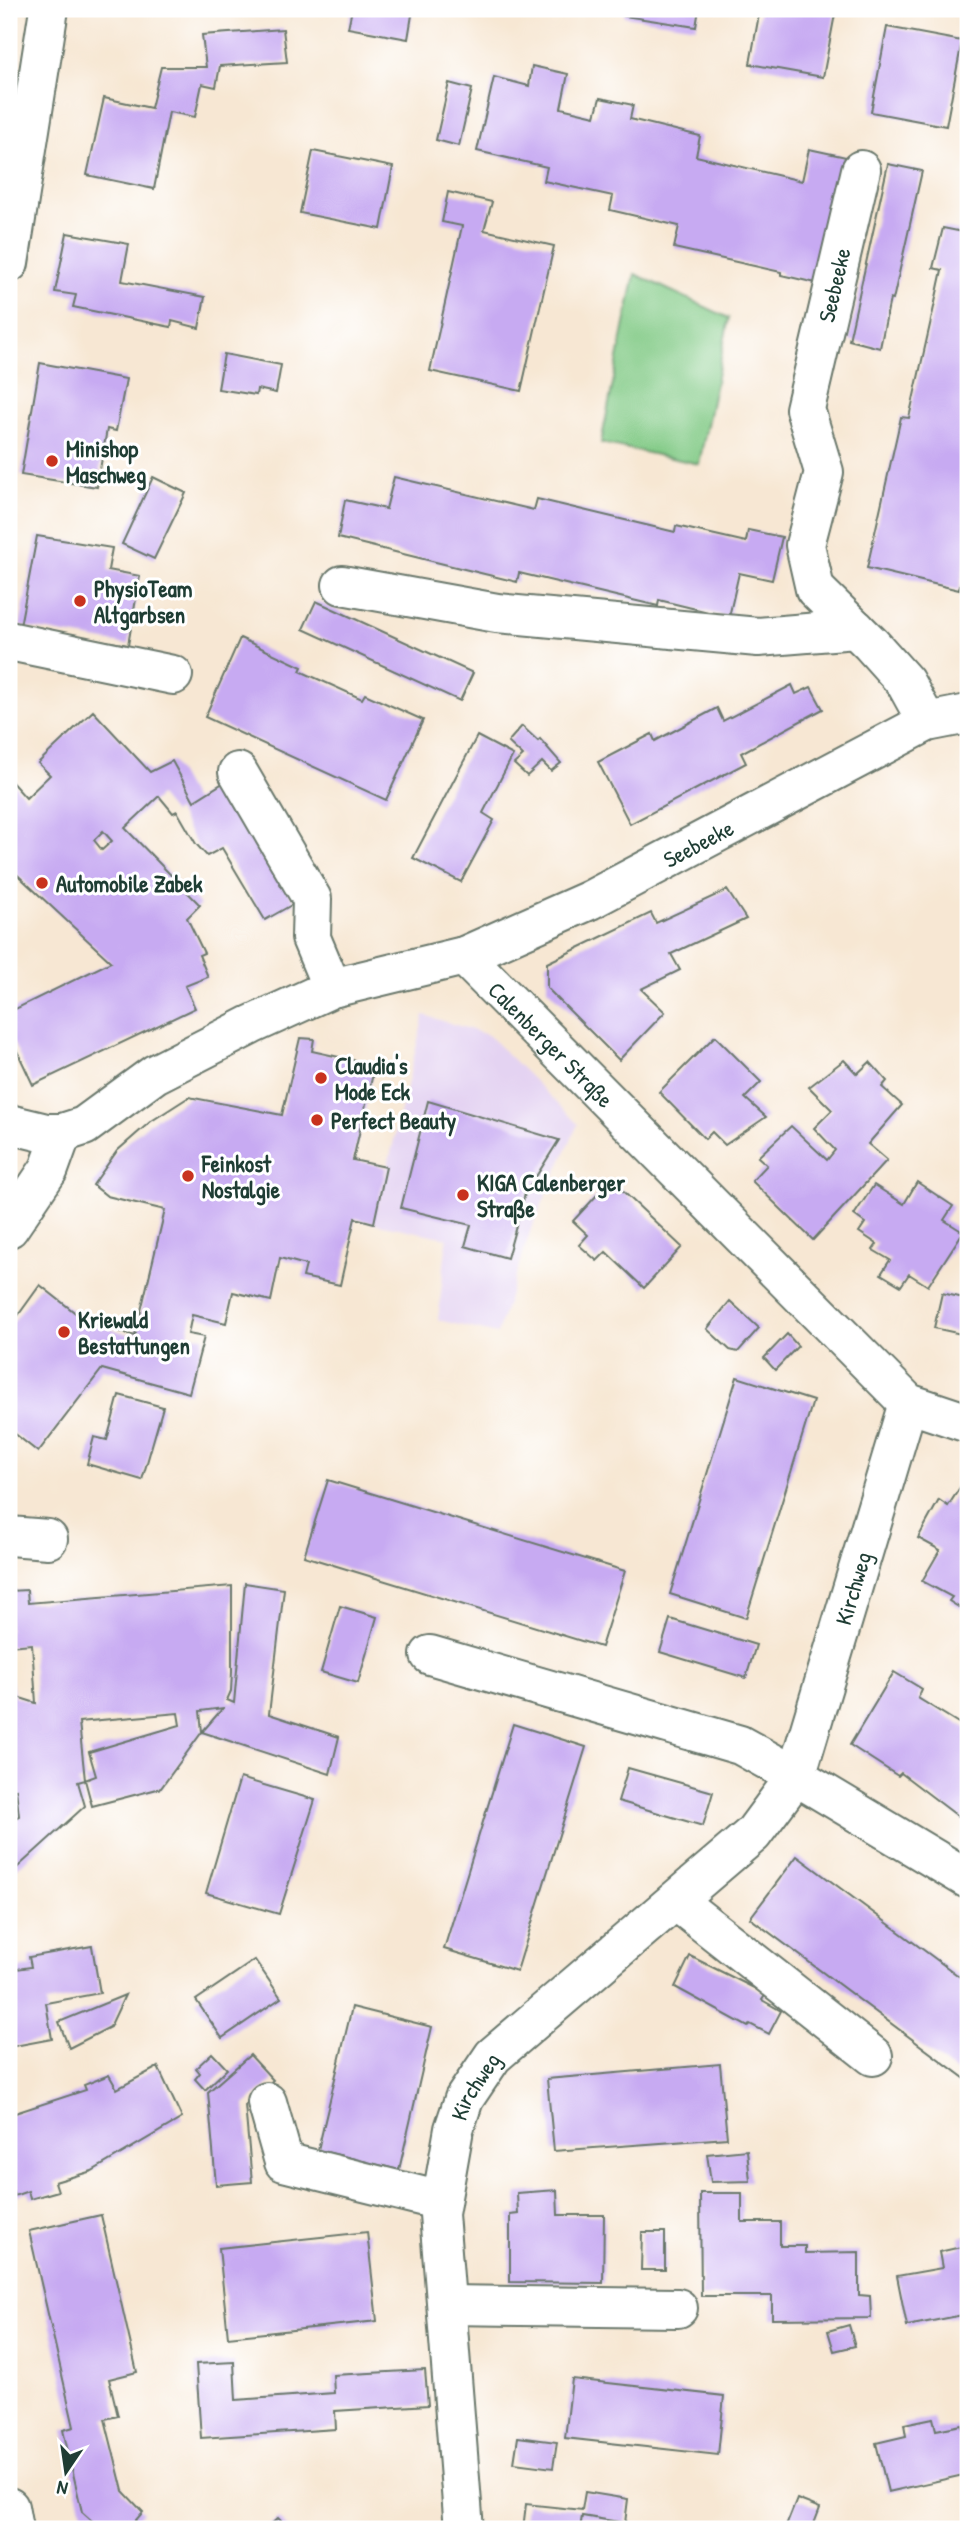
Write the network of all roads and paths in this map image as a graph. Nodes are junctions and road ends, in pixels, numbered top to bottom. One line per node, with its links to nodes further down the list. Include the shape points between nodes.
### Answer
1 (49, 9): 3 (street)
2 (861, 170): 5 (street, Seebeeke, via 804,409 824,472 805,545 810,567 816,589)
3 (9, 263)
4 (342, 585): 5 (street, via 497,613 758,637)
5 (856, 629): 9 (street, Seebeeke, via 905,682)
6 (9, 641): 7 (street)
7 (173, 675)
8 (968, 714): 9 (street, Seebeeke)
9 (927, 722): 11 (street, Seebeeke, via 590,900)
10 (237, 772): 12 (street, via 312,899 311,938)
11 (464, 956): 12 (street); 16 (street, Calenberger Straße)
12 (332, 988): 14 (street, via 155,1074 84,1126)
13 (9, 1124): 14 (street)
14 (62, 1133): 15 (street, via 49,1169)
15 (9, 1228)
16 (908, 1403): 17 (street, Calenberger Straße); 21 (street, Kirchweg)
17 (968, 1423)
18 (9, 1536): 19 (street)
19 (48, 1539)
20 (430, 1656): 21 (street, via 740,1745)
21 (796, 1776): 22 (street); 23 (street, Kirchweg, via 753,1834)
22 (968, 1879)
23 (676, 1901): 24 (street); 26 (street, Kirchweg, via 493,2056 461,2109)
24 (873, 2056)
25 (267, 2102): 26 (street, via 284,2162)
26 (441, 2201): 27 (street, Kirchweg)
27 (447, 2305): 28 (street); 31 (street, Kirchweg)
28 (678, 2308)
29 (9, 2507): 30 (street)
30 (13, 2529)
31 (464, 2529)

